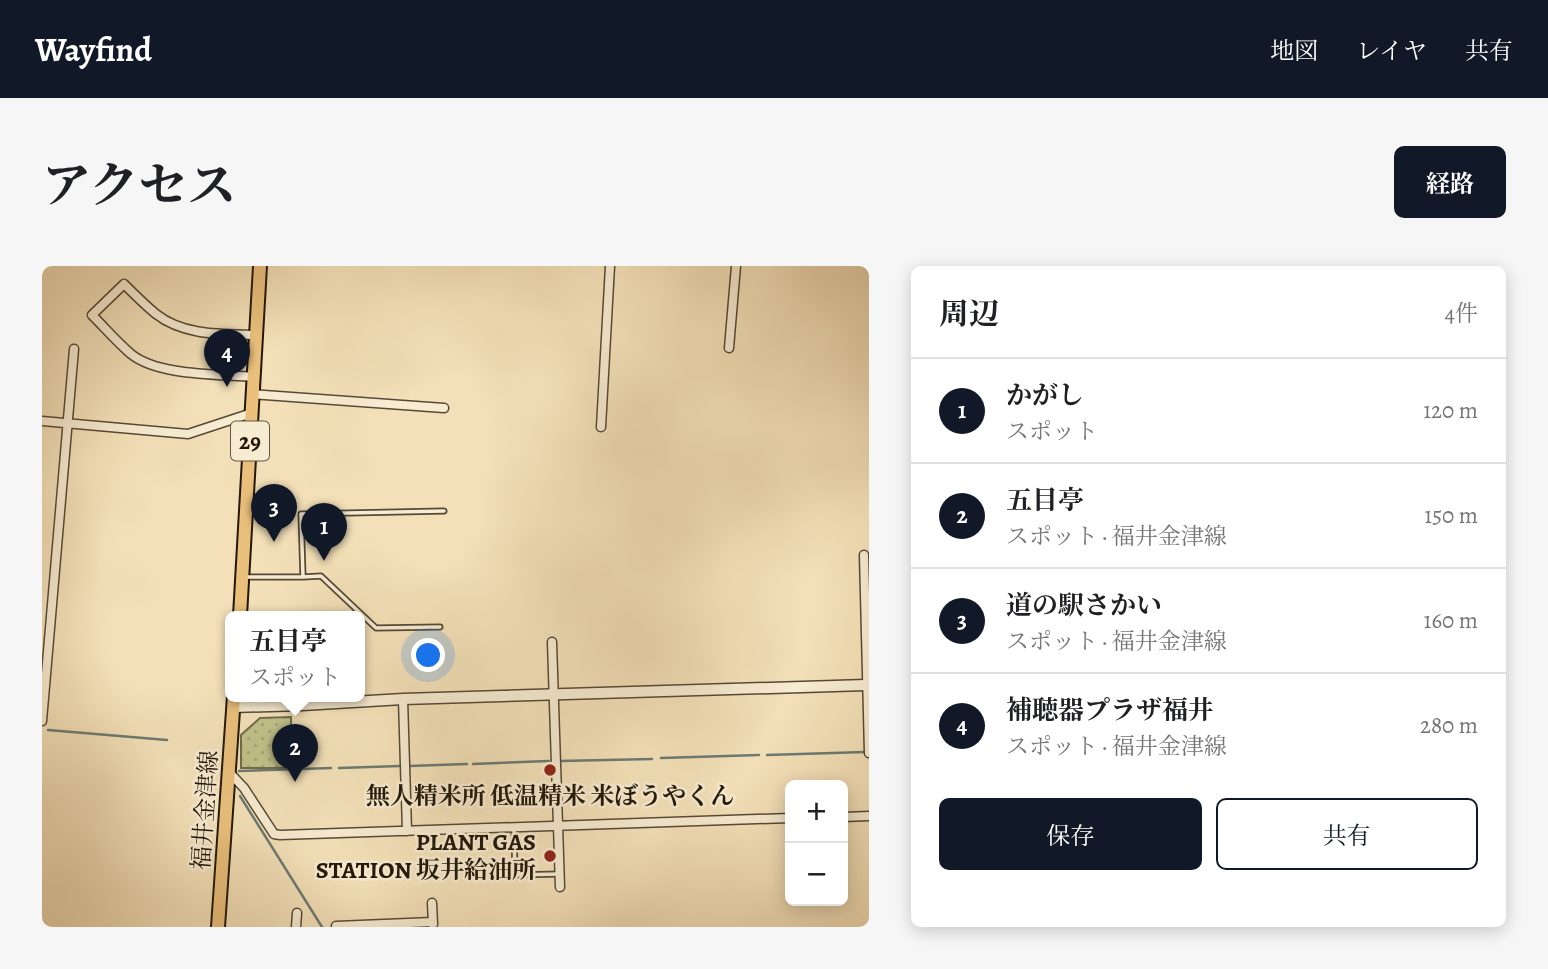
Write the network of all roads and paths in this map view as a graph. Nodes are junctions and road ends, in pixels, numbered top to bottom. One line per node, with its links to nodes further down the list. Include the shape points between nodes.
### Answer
1 (260, 266): 4 (main road, 29)
2 (610, 266): 13 (street)
3 (736, 266): 5 (street)
4 (256, 335): 7 (main road, 29); 7 (street, via 197,332 175,326 124,284 92,315 132,355 163,370)
5 (729, 348)
6 (74, 349): 12 (street)
7 (253, 377): 8 (main road, 29)
8 (252, 394): 9 (street); 10 (main road, 29)
9 (444, 408)
10 (251, 413): 12 (street, via 188,434); 16 (main road, 29)
11 (42, 421): 12 (street)
12 (67, 424): 30 (street)
13 (601, 426)
14 (444, 511): 17 (lane, via 301,514)
15 (864, 555): 23 (street)
16 (243, 577): 17 (lane); 18 (main road, 29)
17 (303, 577): 19 (lane, via 321,576)
18 (240, 611)
19 (358, 611)
20 (365, 618): 21 (lane, via 376,628)
21 (440, 627)
22 (552, 642): 24 (street)
23 (868, 685): 24 (street); 31 (street)
24 (553, 695): 25 (street); 36 (street)
25 (402, 699): 26 (street); 38 (street)
26 (365, 701)
27 (233, 702): 32 (main road, 福井金津線)
28 (250, 702): 29 (street)
29 (352, 702)
30 (42, 722)
31 (869, 753)
32 (228, 771): 38 (street, via 274,834); 44 (main road, 福井金津線)
33 (869, 816): 34 (street)
34 (848, 817)
35 (785, 818): 36 (street)
36 (557, 827): 37 (street); 39 (street)
37 (513, 828): 38 (street); 39 (lane, via 515,875)
38 (407, 831)
39 (559, 874): 40 (street)
40 (560, 887)
41 (432, 903): 43 (street)
42 (297, 913): 45 (street)
43 (434, 924): 46 (street)
44 (218, 927)
45 (296, 927)
46 (336, 927)

